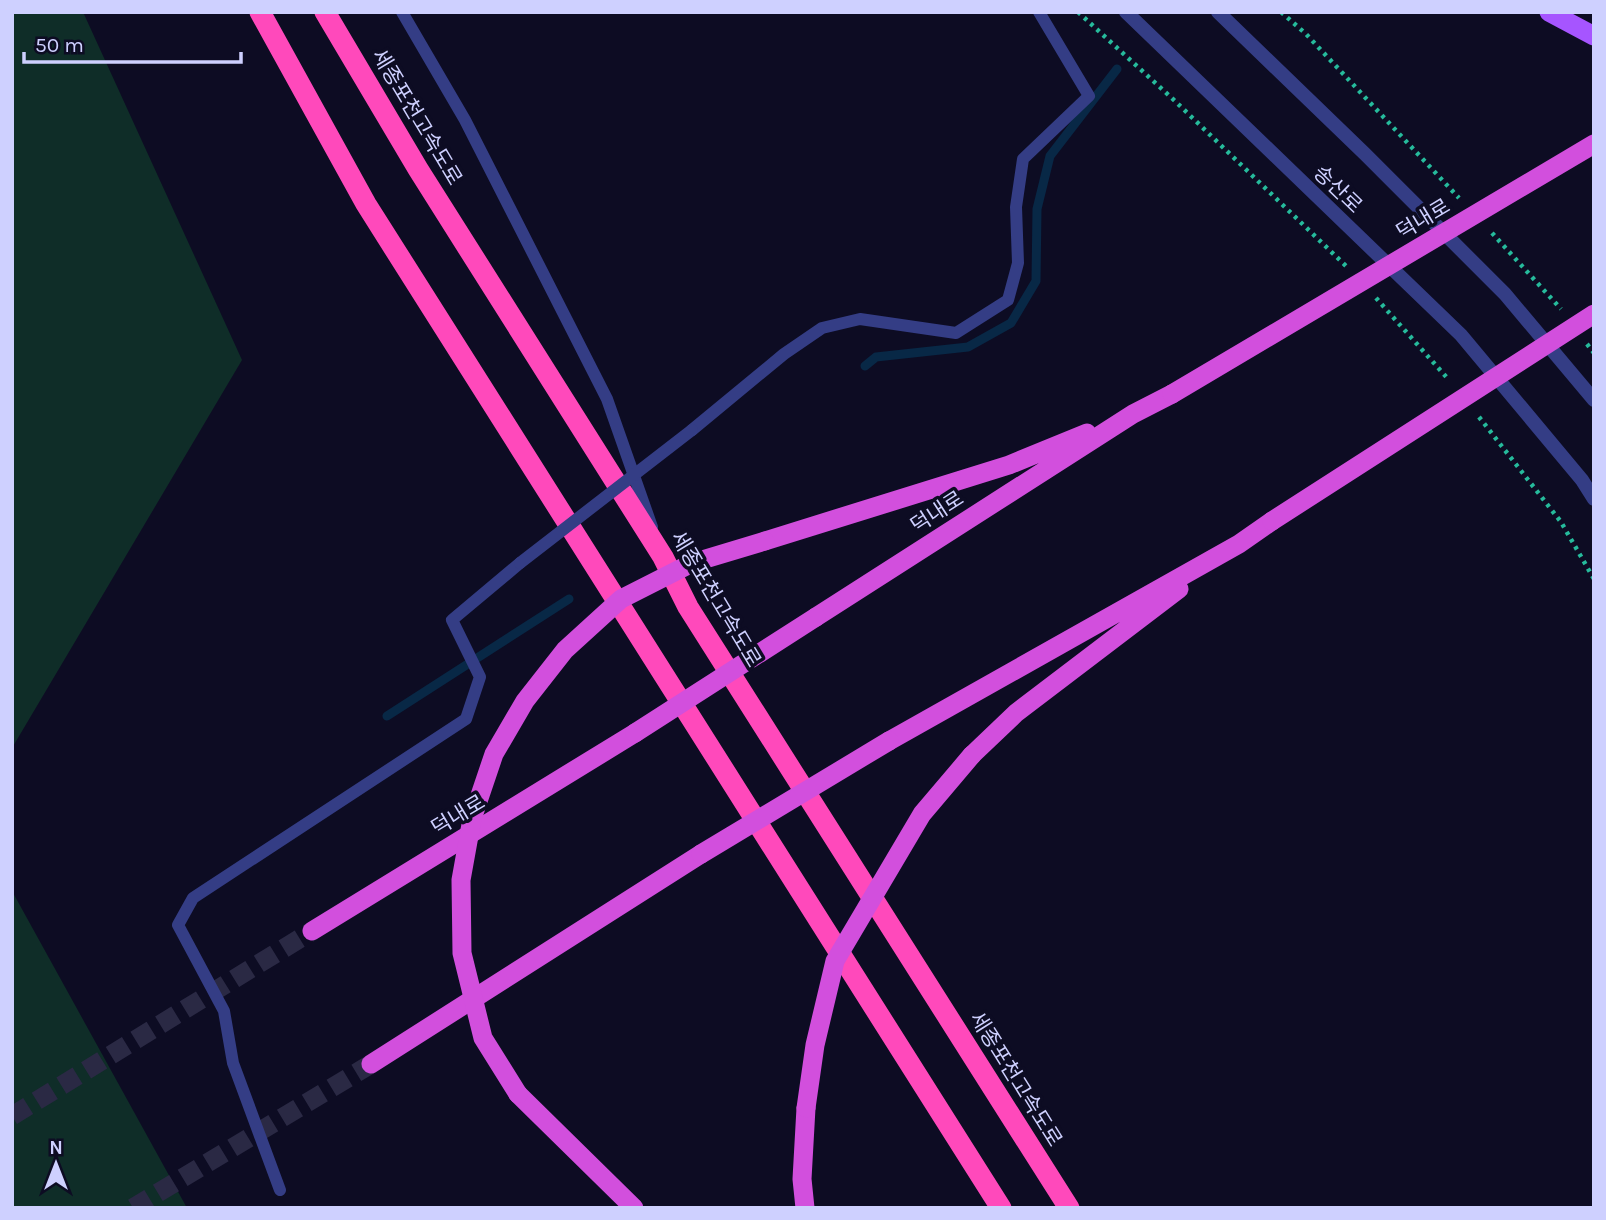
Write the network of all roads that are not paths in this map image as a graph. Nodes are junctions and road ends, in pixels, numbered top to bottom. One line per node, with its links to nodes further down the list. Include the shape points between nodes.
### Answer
1 (260, 12): 21 (highway, via 366,204)
2 (326, 12): 15 (highway, 세종포천고속도로, via 418,169)
3 (402, 12): 15 (lane, via 465,120 607,399)
4 (1039, 12): 18 (lane, bridge, via 1089,96 1023,159 1016,207 1018,263 1008,300 956,333 859,319 821,328 783,354 452,620 481,677 466,719 193,898 178,925 224,1012 233,1063)
5 (1126, 12): 13 (street, 송산로, via 1461,335)
6 (1217, 12): 11 (street, 송산로, via 1505,294)
7 (1549, 12): 8 (main road)
8 (1594, 36)
9 (1594, 144): 12 (highway, 덕내로, bridge)
10 (1594, 314): 14 (highway, bridge)
11 (1594, 400)
12 (1133, 414): 16 (highway, 덕내로, bridge, via 635,733); 19 (highway, bridge, via 1009,466 692,564 621,599 565,650 525,701 494,754 472,819 461,880 462,953 483,1038 518,1094)
13 (1594, 499)
14 (1239, 544): 17 (highway, bridge, via 889,741 701,854); 20 (highway, bridge, via 1016,713 972,755 922,814 835,961 806,1108)
15 (663, 557): 22 (highway, 세종포천고속도로, via 688,607)
16 (312, 931)
17 (371, 1064)
18 (280, 1190)
19 (634, 1208)
20 (805, 1208)
21 (1001, 1208)
22 (1069, 1208)

